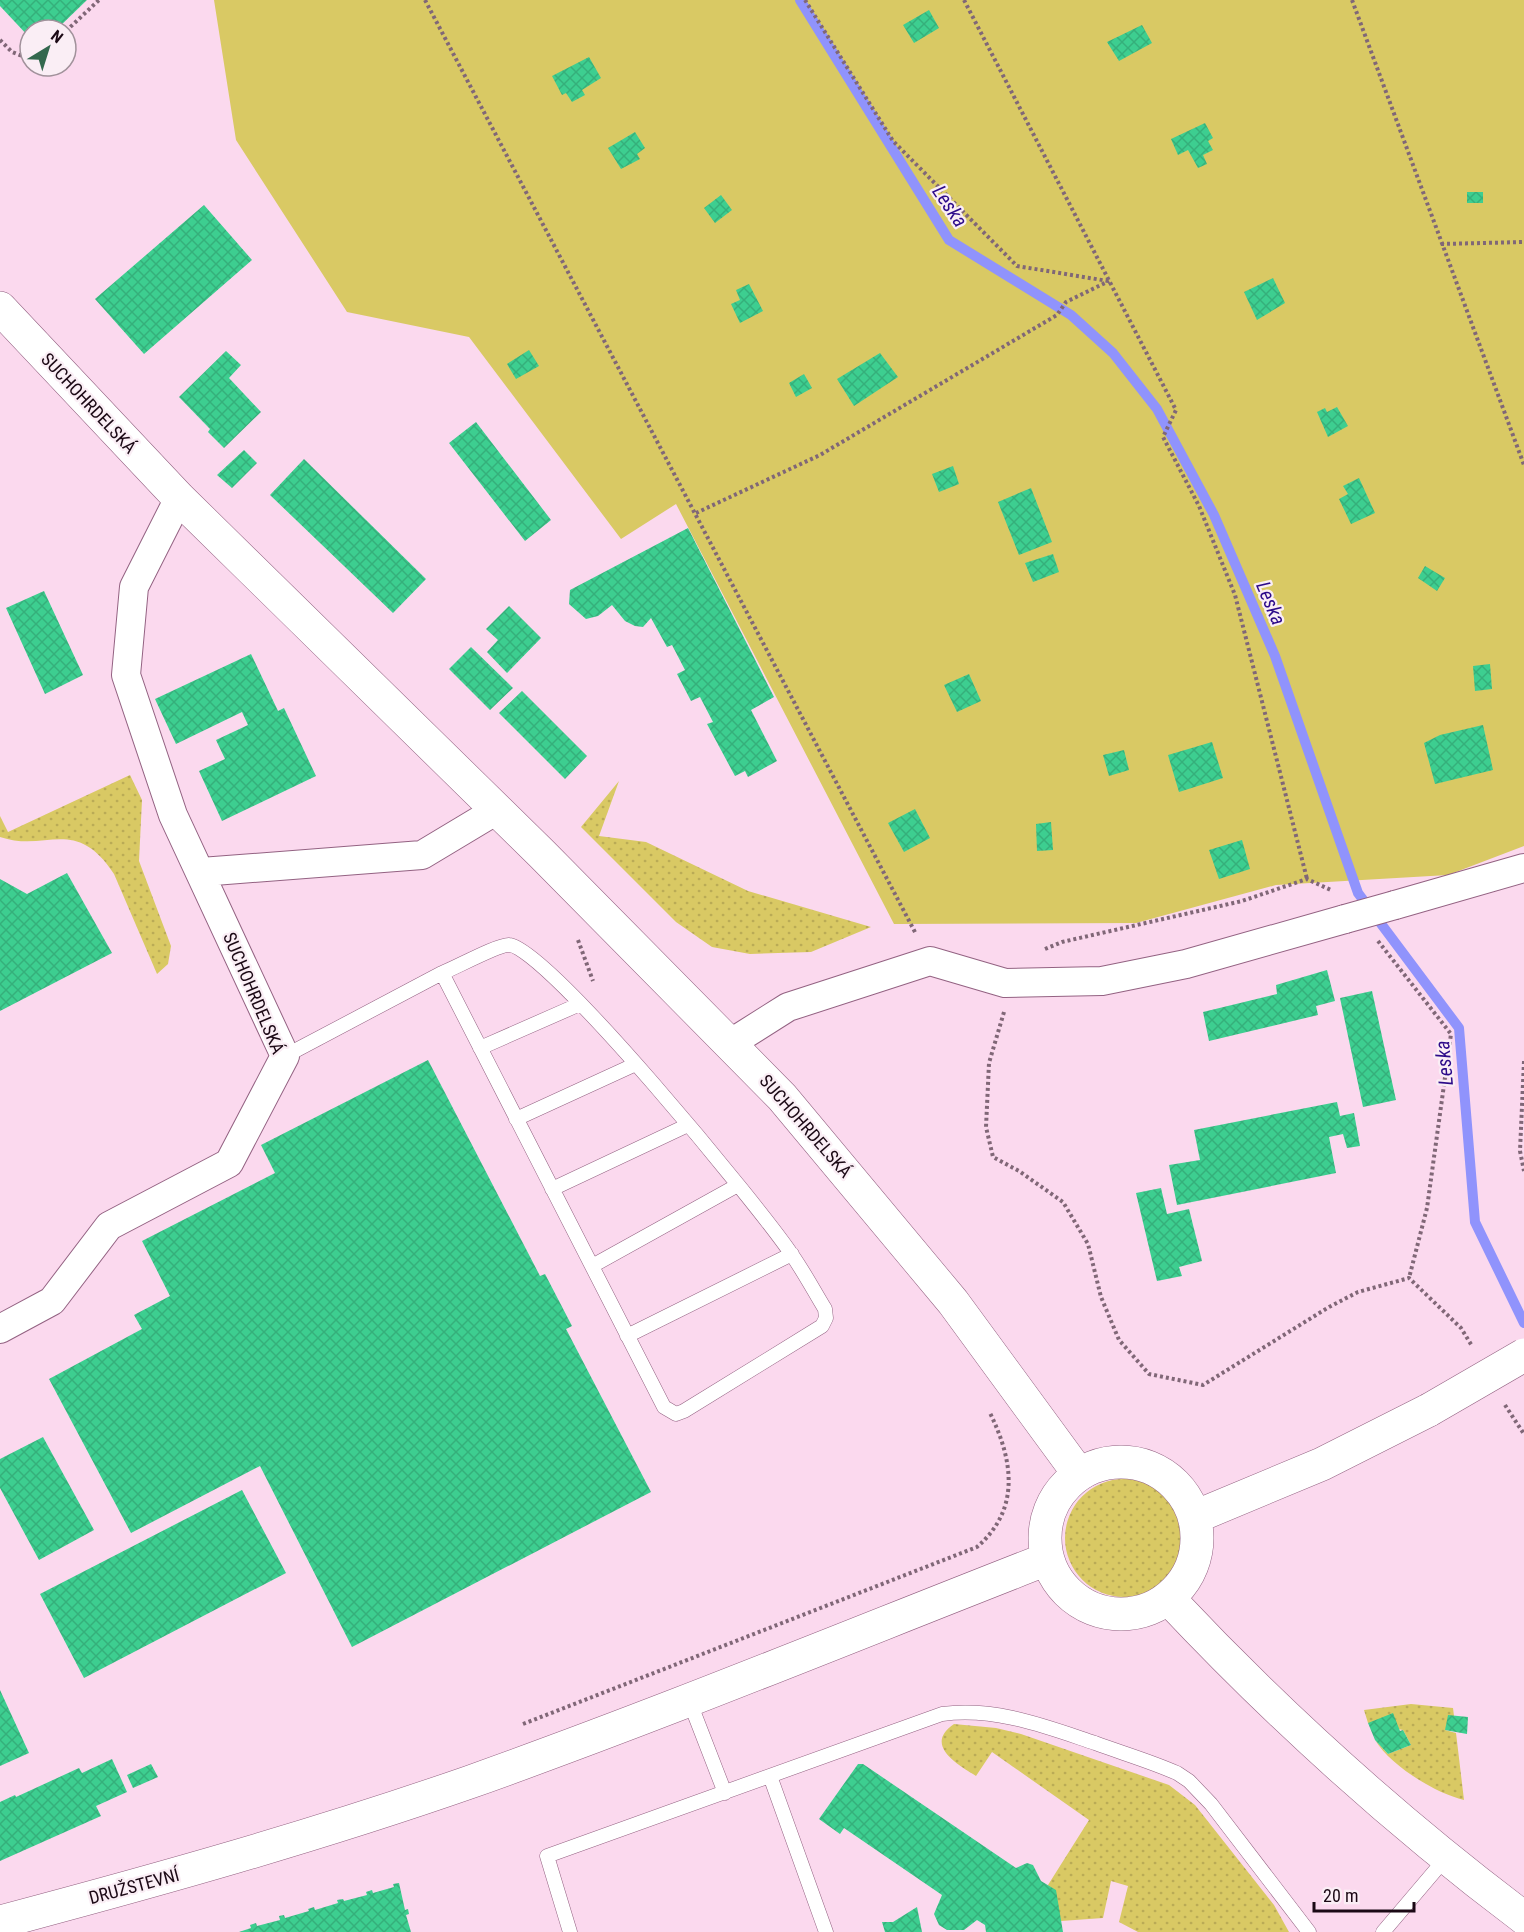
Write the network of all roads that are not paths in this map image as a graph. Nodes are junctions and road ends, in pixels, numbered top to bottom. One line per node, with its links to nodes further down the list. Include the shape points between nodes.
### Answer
1 (0, 308): 2 (main road, SUCHOHRDELSKÁ)
2 (179, 498): 3 (main road, SUCHOHRDELSKÁ); 5 (street, SUCHOHRDELSKÁ, via 134,587 126,675 173,814)
3 (497, 810): 5 (street, via 422,855); 8 (main road, SUCHOHRDELSKÁ)
4 (1524, 868): 8 (street, bridge, via 1186,964 1102,981 1005,983 930,961 788,1008)
5 (201, 872): 10 (street, SUCHOHRDELSKÁ)
6 (442, 974): 7 (lane, via 507,944 520,948); 9 (lane); 10 (lane)
7 (580, 1004): 9 (lane); 11 (lane)
8 (731, 1043): 21 (main road, SUCHOHRDELSKÁ, via 898,1233)
9 (480, 1048): 12 (lane)
10 (285, 1056): 18 (street, SUCHOHRDELSKÁ, via 229,1164 109,1226 52,1301)
11 (636, 1064): 12 (lane); 13 (lane)
12 (516, 1119): 15 (lane)
13 (688, 1125): 14 (lane); 15 (lane)
14 (738, 1185): 16 (lane); 17 (lane)
15 (552, 1189): 17 (lane)
16 (792, 1254): 19 (lane); 19 (lane, via 825,1309 822,1326 684,1412 676,1414 664,1407)
17 (592, 1266): 19 (lane)
18 (0, 1329)
19 (627, 1336)
20 (1524, 1355): 22 (main road, bridge, via 1429,1410 1322,1464)
21 (1079, 1474): 22 (main road, via 1101,1464 1147,1466 1168,1478 1184,1495); 23 (main road, via 1061,1490 1049,1511 1044,1535)
22 (1194, 1516): 24 (main road, via 1198,1539 1194,1562)
23 (1047, 1559): 24 (main road, via 1069,1595 1098,1611 1129,1614); 25 (main road, DRUŽSTEVNÍ)
24 (1169, 1599): 28 (main road, via 1280,1712)
25 (689, 1700): 27 (lane); 30 (main road, DRUŽSTEVNÍ, via 471,1781 268,1847)
26 (770, 1776): 27 (lane); 32 (lane); 33 (lane, via 942,1714 994,1713 1031,1722 1162,1767 1189,1781)
27 (725, 1792): 31 (lane, via 547,1856)
28 (1444, 1858): 29 (main road); 34 (lane)
29 (1524, 1917)
30 (0, 1923)
31 (570, 1932)
32 (826, 1932)
33 (1309, 1932)
34 (1383, 1932)

